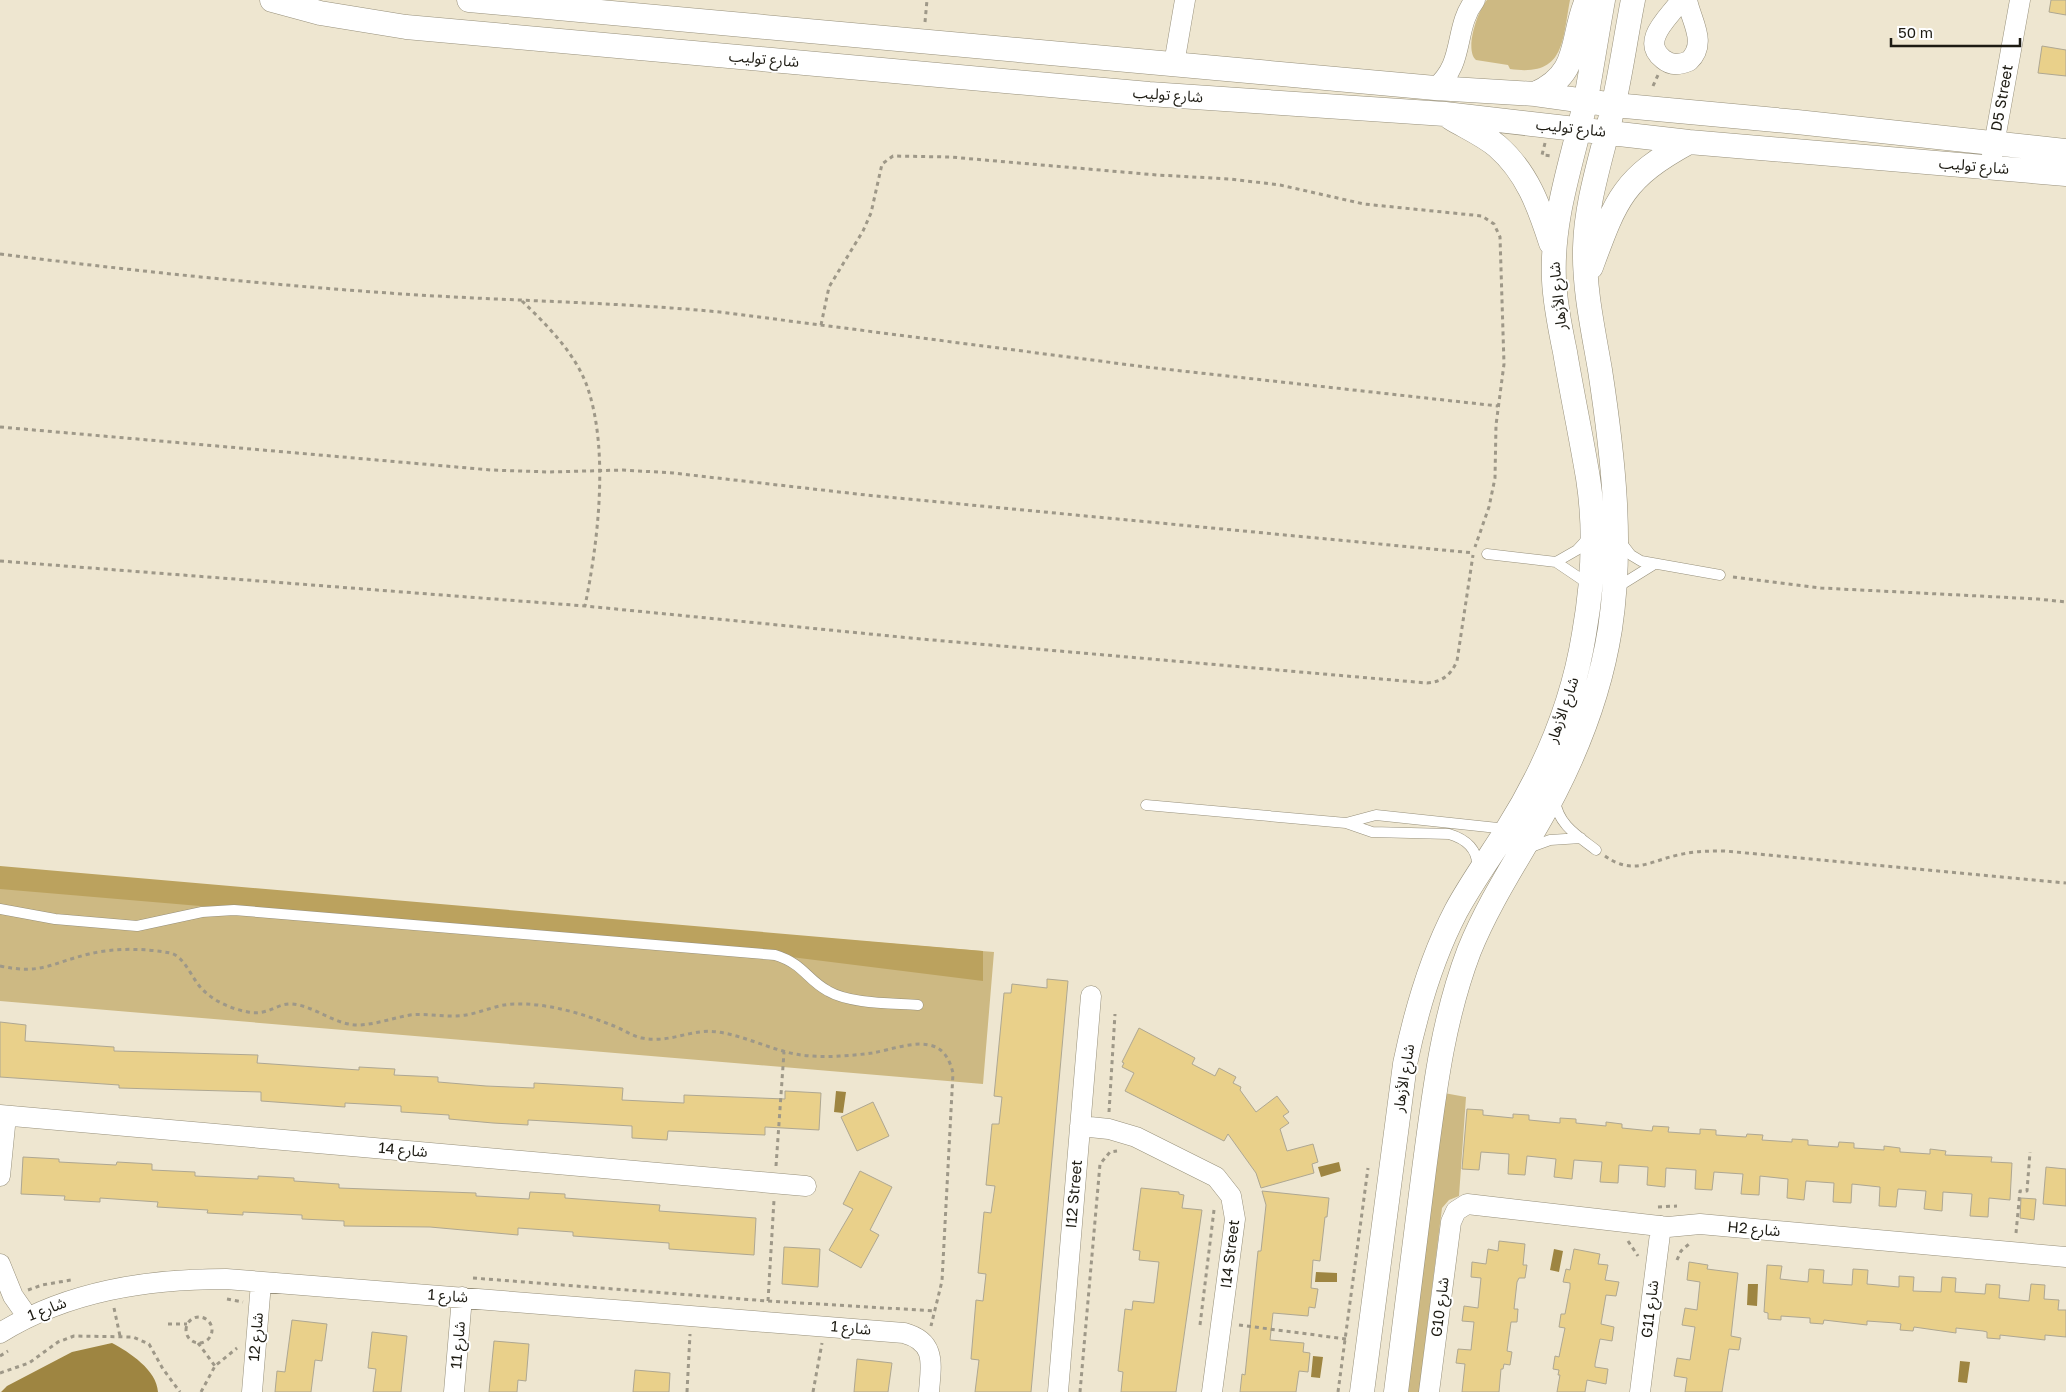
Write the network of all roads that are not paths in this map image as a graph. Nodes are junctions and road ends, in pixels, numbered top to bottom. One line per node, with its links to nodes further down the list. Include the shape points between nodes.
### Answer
1 (272, 0): 12 (street, شارع توليب, via 363,21)
2 (469, 0): 11 (street, شارع توليب)
3 (1185, 0): 13 (street)
4 (1475, 0): 15 (street, via 1466,14 1454,64 1449,75)
5 (1587, 0): 16 (street, via 1570,64 1554,83)
6 (1602, 0): 17 (street, شارع الأزهار)
7 (1633, 0): 18 (street, شارع الأزهار)
8 (1681, 0): 9 (street, via 1658,29 1654,43 1664,60 1676,64 1689,61 1698,46 1698,34)
9 (1687, 0)
10 (2020, 0): 23 (street, D5 Street)
11 (609, 6): 12 (street, via 594,24 576,29 506,24); 13 (street, شارع توليب)
12 (483, 34): 14 (street, شارع توليب)
13 (1174, 64): 14 (street, via 1159,75 1141,80 1071,75); 15 (street, شارع توليب)
14 (1048, 85): 19 (street, شارع توليب)
15 (1435, 88): 16 (street, شارع توليب)
16 (1535, 94): 17 (street, شارع توليب)
17 (1585, 101): 18 (street, شارع توليب); 20 (street, شارع الأزهار)
18 (1614, 105): 21 (street, شارع الأزهار); 23 (street, شارع توليب)
19 (1445, 114): 20 (street, شارع توليب); 27 (street, via 1496,145 1520,171 1538,202)
20 (1578, 129): 21 (street, شارع توليب); 27 (street, شارع الأزهار, via 1557,215)
21 (1607, 132): 22 (street, شارع توليب); 28 (street, شارع الأزهار, via 1588,213)
22 (1689, 142): 25 (street, شارع توليب); 28 (street, via 1648,167 1626,189 1610,216)
23 (1994, 144): 24 (street, شارع توليب); 25 (street, D5 Street)
24 (2066, 151)
25 (1990, 167): 26 (street, شارع توليب)
26 (2066, 174)
27 (1554, 250): 29 (street, شارع الأزهار, via 1558,312 1588,480)
28 (1586, 283): 30 (street, شارع الأزهار, via 1607,426)
29 (1592, 532): 32 (lane, via 1577,550); 35 (street, شارع الأزهار)
30 (1617, 534): 33 (lane, via 1631,554); 36 (street, شارع الأزهار)
31 (1487, 554): 32 (lane)
32 (1556, 562): 35 (lane)
33 (1653, 565): 34 (lane); 36 (lane)
34 (1720, 574)
35 (1591, 585): 41 (street, شارع الأزهار, via 1573,686 1556,734)
36 (1615, 589): 37 (street, شارع الأزهار, via 1610,630 1589,711)
37 (1554, 794): 42 (lane, via 1561,820); 43 (street, شارع الأزهار)
38 (1146, 805): 39 (lane)
39 (1346, 823): 40 (lane, via 1372,832); 40 (lane, via 1376,815)
40 (1450, 828): 41 (lane); 45 (lane, via 1475,853)
41 (1508, 829): 45 (street, شارع الأزهار)
42 (1581, 838): 43 (lane, via 1550,840); 44 (lane)
43 (1522, 850): 67 (street, شارع الأزهار, via 1502,881 1473,943 1446,1026 1438,1064)
44 (1596, 850)
45 (1477, 875): 66 (street, شارع الأزهار, via 1439,947 1413,1024)
46 (0, 908): 48 (lane, via 55,919 136,926 202,912 234,910 775,955 794,963 818,984 839,996)
47 (1091, 996): 50 (street, I12 Street)
48 (918, 1005)
49 (3, 1115): 51 (street); 52 (street, شارع 14)
50 (1080, 1126): 64 (street, I12 Street); 65 (street, I14 Street, via 1109,1129 1136,1137 1216,1177 1227,1189 1235,1219)
51 (0, 1176)
52 (806, 1186)
53 (1451, 1222): 54 (street, H2 شارع, via 1461,1207 1473,1203); 68 (street, G10 شارع)
54 (1661, 1226): 55 (street, H2 شارع, via 1700,1224); 69 (street, G11 شارع)
55 (2066, 1257)
56 (0, 1264): 59 (street, via 13,1296)
57 (261, 1283): 58 (street, شارع 1); 59 (street, شارع 1, via 226,1279 157,1281 90,1294); 61 (street, شارع 12)
58 (462, 1297): 62 (street, شارع 11); 63 (street, شارع 1, via 914,1335 929,1351)
59 (27, 1316): 60 (street, شارع 1)
60 (0, 1333)
61 (252, 1392)
62 (454, 1392)
63 (929, 1392)
64 (1058, 1392)
65 (1212, 1392)
66 (1362, 1392)
67 (1396, 1392)
68 (1429, 1392)
69 (1640, 1392)

